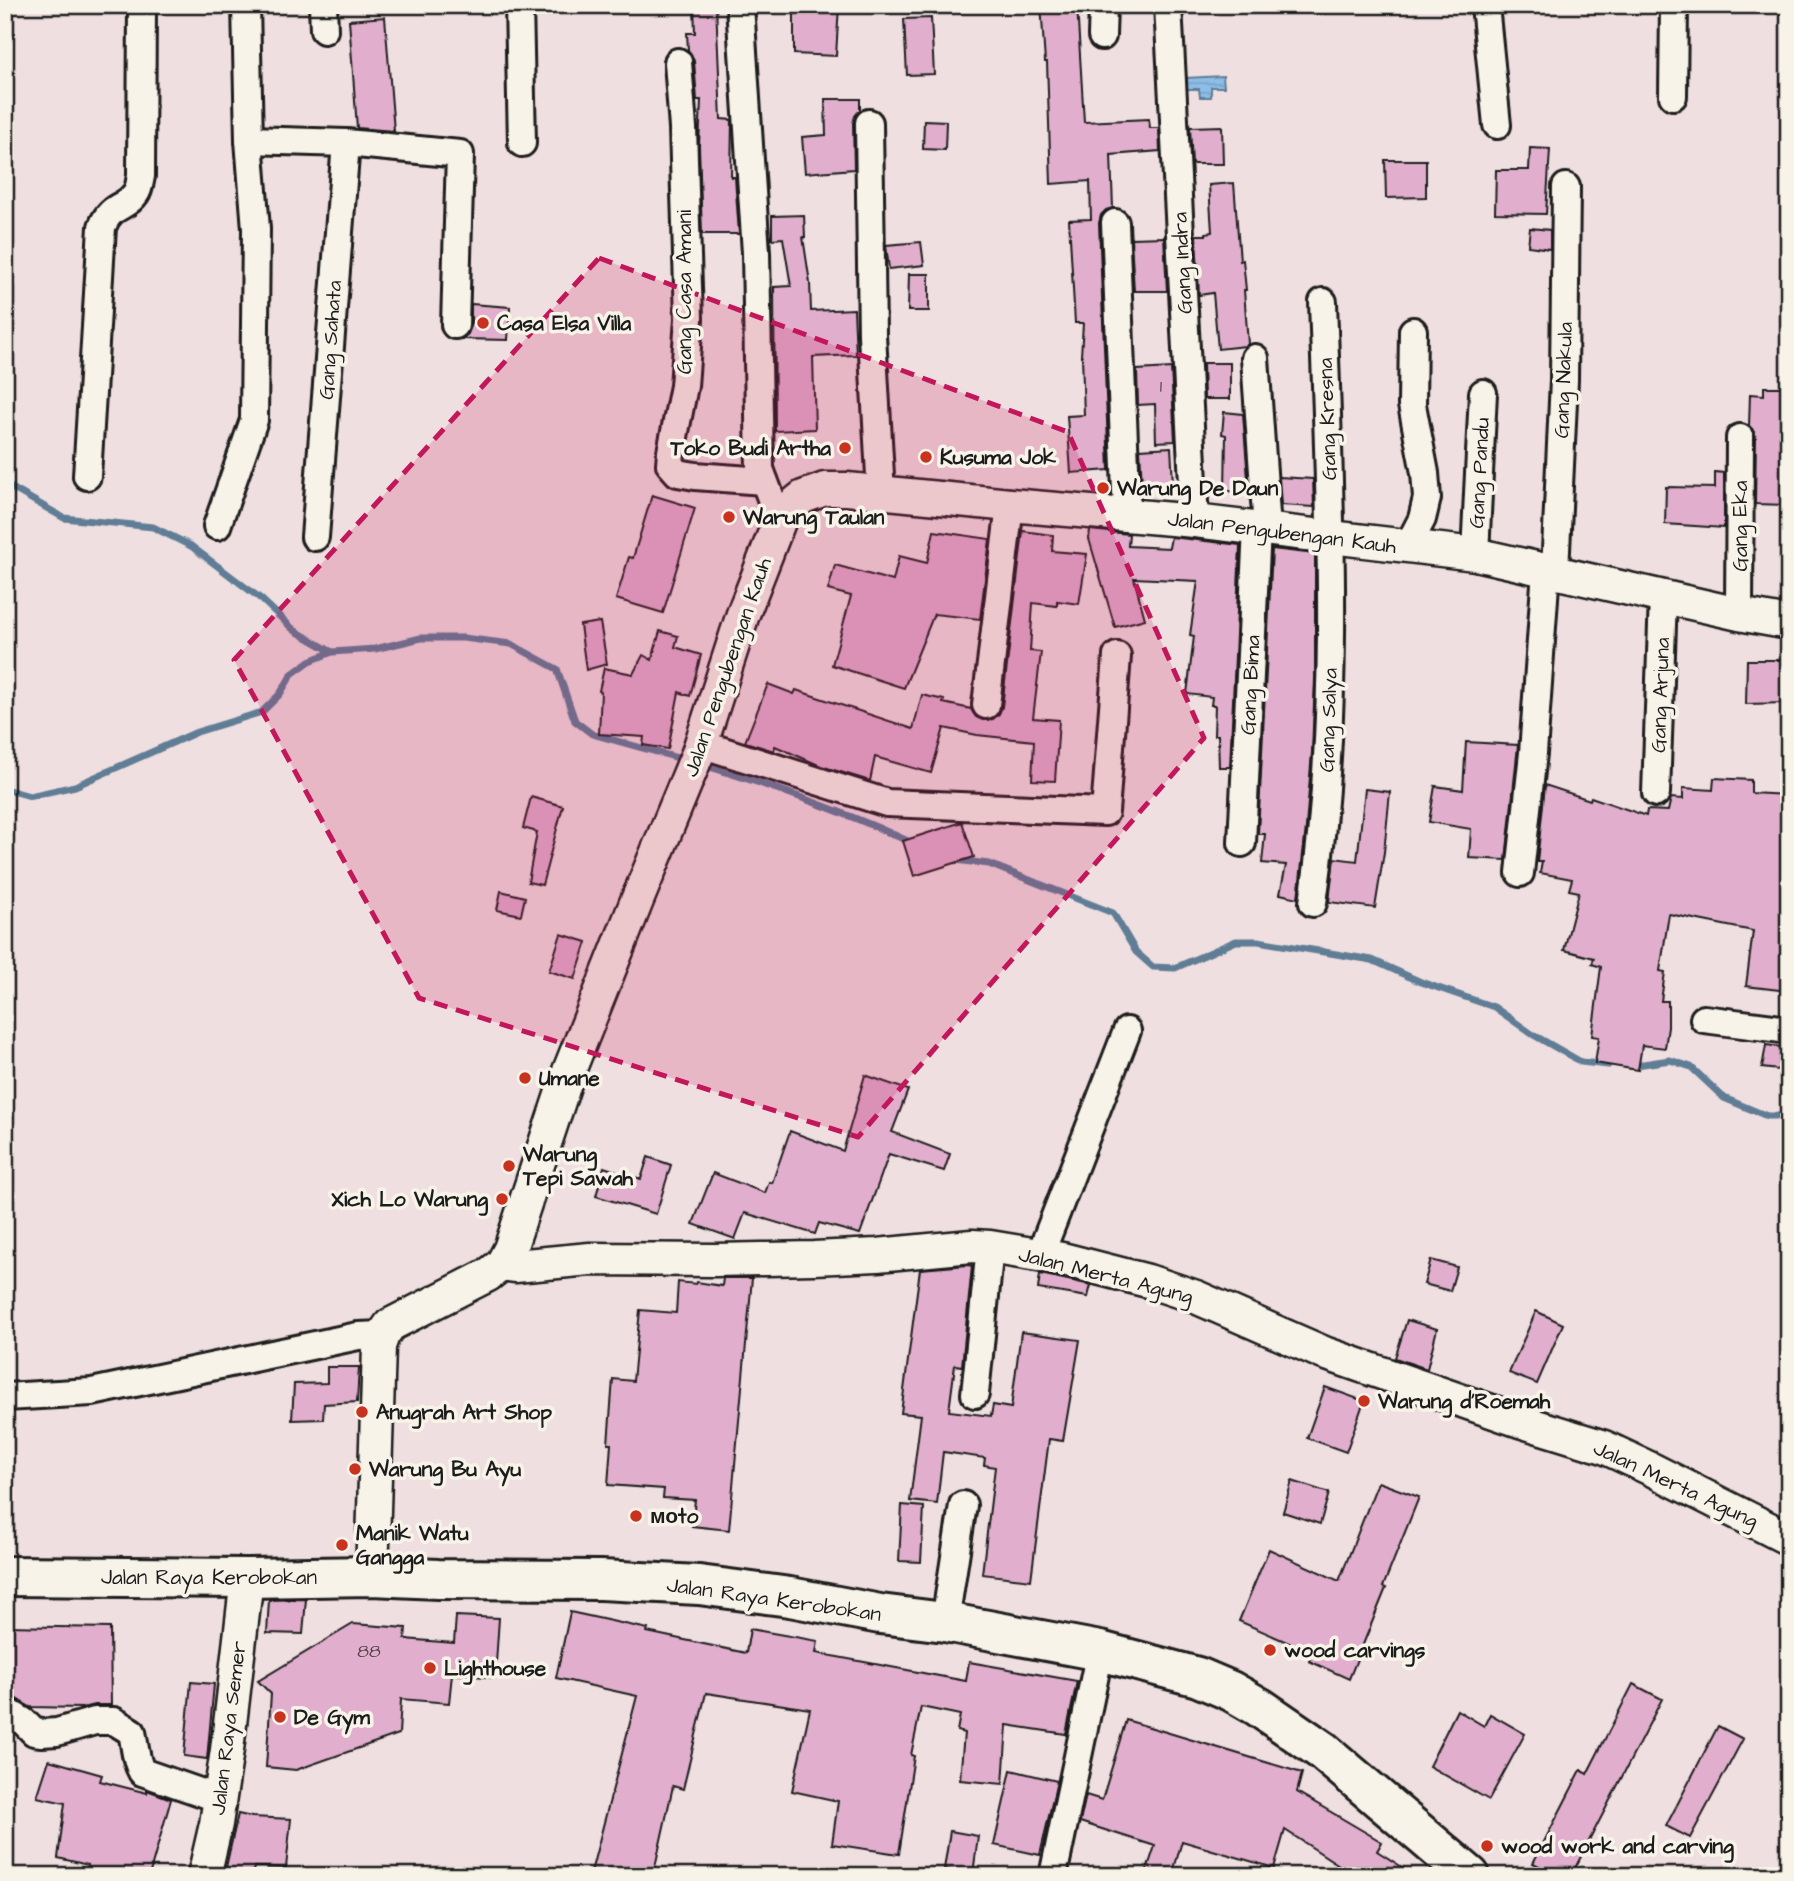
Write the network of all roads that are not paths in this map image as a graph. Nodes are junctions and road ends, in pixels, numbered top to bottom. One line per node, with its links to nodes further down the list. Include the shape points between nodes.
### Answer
1 (142, 5): 25 (street, via 141,176 136,193 113,208 102,227)
2 (246, 5): 14 (street)
3 (519, 5): 16 (street)
4 (740, 5): 26 (street)
5 (1102, 5): 9 (street)
6 (1168, 5): 31 (street, Gang Indra)
7 (1485, 5): 13 (street)
8 (1674, 5): 11 (street)
9 (1102, 36)
10 (678, 62): 26 (street, Gang Casa Amani, via 689,319 684,386 670,464 678,473)
11 (1673, 96)
12 (869, 123): 27 (street, via 872,335)
13 (1497, 125)
14 (249, 140): 15 (street); 32 (street, via 256,229 254,420)
15 (346, 143): 20 (street, via 460,154); 34 (street, Gang Sahata)
16 (522, 143)
17 (1566, 187): 38 (street, Gang Nakula, via 1564,380)
18 (1115, 223): 30 (street)
19 (1323, 302): 35 (street, Gang Kresna)
20 (455, 325)
21 (1413, 331): 36 (street, via 1412,405 1427,498)
22 (1255, 358): 33 (street)
23 (1483, 393): 37 (street, Gang Pandu)
24 (1740, 438): 40 (street, Gang Eka)
25 (87, 476)
26 (764, 481): 29 (street)
27 (881, 493): 28 (street, Jalan Pengubengan Kauh); 29 (street, Jalan Pengubengan Kauh, via 825,489 803,497)
28 (1010, 505): 30 (street, Jalan Pengubengan Kauh); 43 (street)
29 (782, 514): 44 (street, Jalan Pengubengan Kauh, via 743,614)
30 (1127, 515): 31 (street, Jalan Pengubengan Kauh)
31 (1195, 521): 33 (street, Jalan Pengubengan Kauh)
32 (217, 526)
33 (1262, 528): 35 (street, Jalan Pengubengan Kauh); 46 (street, Gang Bima)
34 (315, 537)
35 (1331, 537): 36 (street, Jalan Pengubengan Kauh); 48 (street, Gang Salya, via 1329,705 1322,839)
36 (1408, 547): 37 (street, Jalan Pengubengan Kauh)
37 (1475, 554): 38 (street, Jalan Pengubengan Kauh)
38 (1551, 571): 39 (street, Jalan Pengubengan Kauh); 47 (street, Gang Nakula)
39 (1663, 597): 40 (street, Jalan Pengubengan Kauh); 45 (street, Gang Arjuna)
40 (1740, 614): 41 (street, Jalan Pengubengan Kauh)
41 (1789, 623)
42 (1117, 656): 44 (street, via 1105,812 887,803)
43 (986, 705)
44 (696, 759): 54 (street, Jalan Pengubengan Kauh, via 569,1071)
45 (1656, 793)
46 (1241, 843)
47 (1520, 873)
48 (1313, 904)
49 (1704, 1019): 50 (street)
50 (1789, 1030)
51 (1128, 1031): 53 (street)
52 (990, 1247): 53 (street, Jalan Merta Agung); 54 (street, Jalan Merta Agung, via 839,1257); 56 (street)
53 (1040, 1255): 59 (street, Jalan Merta Agung, via 1196,1297 1325,1353 1604,1447)
54 (502, 1264): 55 (street, via 390,1325)
55 (383, 1335): 57 (street, via 358,1336 92,1392); 61 (street)
56 (975, 1394)
57 (5, 1397)
58 (963, 1505): 63 (street)
59 (1789, 1539)
60 (5, 1576): 62 (main road, Jalan Raya Kerobokan)
61 (372, 1576): 62 (main road, Jalan Raya Kerobokan); 63 (main road, Jalan Raya Kerobokan, via 699,1585)
62 (247, 1578): 66 (street, Jalan Raya Semer)
63 (945, 1622): 64 (main road, Jalan Raya Kerobokan)
64 (1100, 1651): 68 (street); 69 (main road, Jalan Raya Kerobokan, via 1198,1677 1259,1707 1323,1751)
65 (5, 1710): 66 (street, via 42,1733 90,1721 114,1721 132,1732 142,1772)
66 (220, 1799): 67 (street, Jalan Raya Semer)
67 (204, 1876)
68 (1053, 1876)
69 (1470, 1876)

